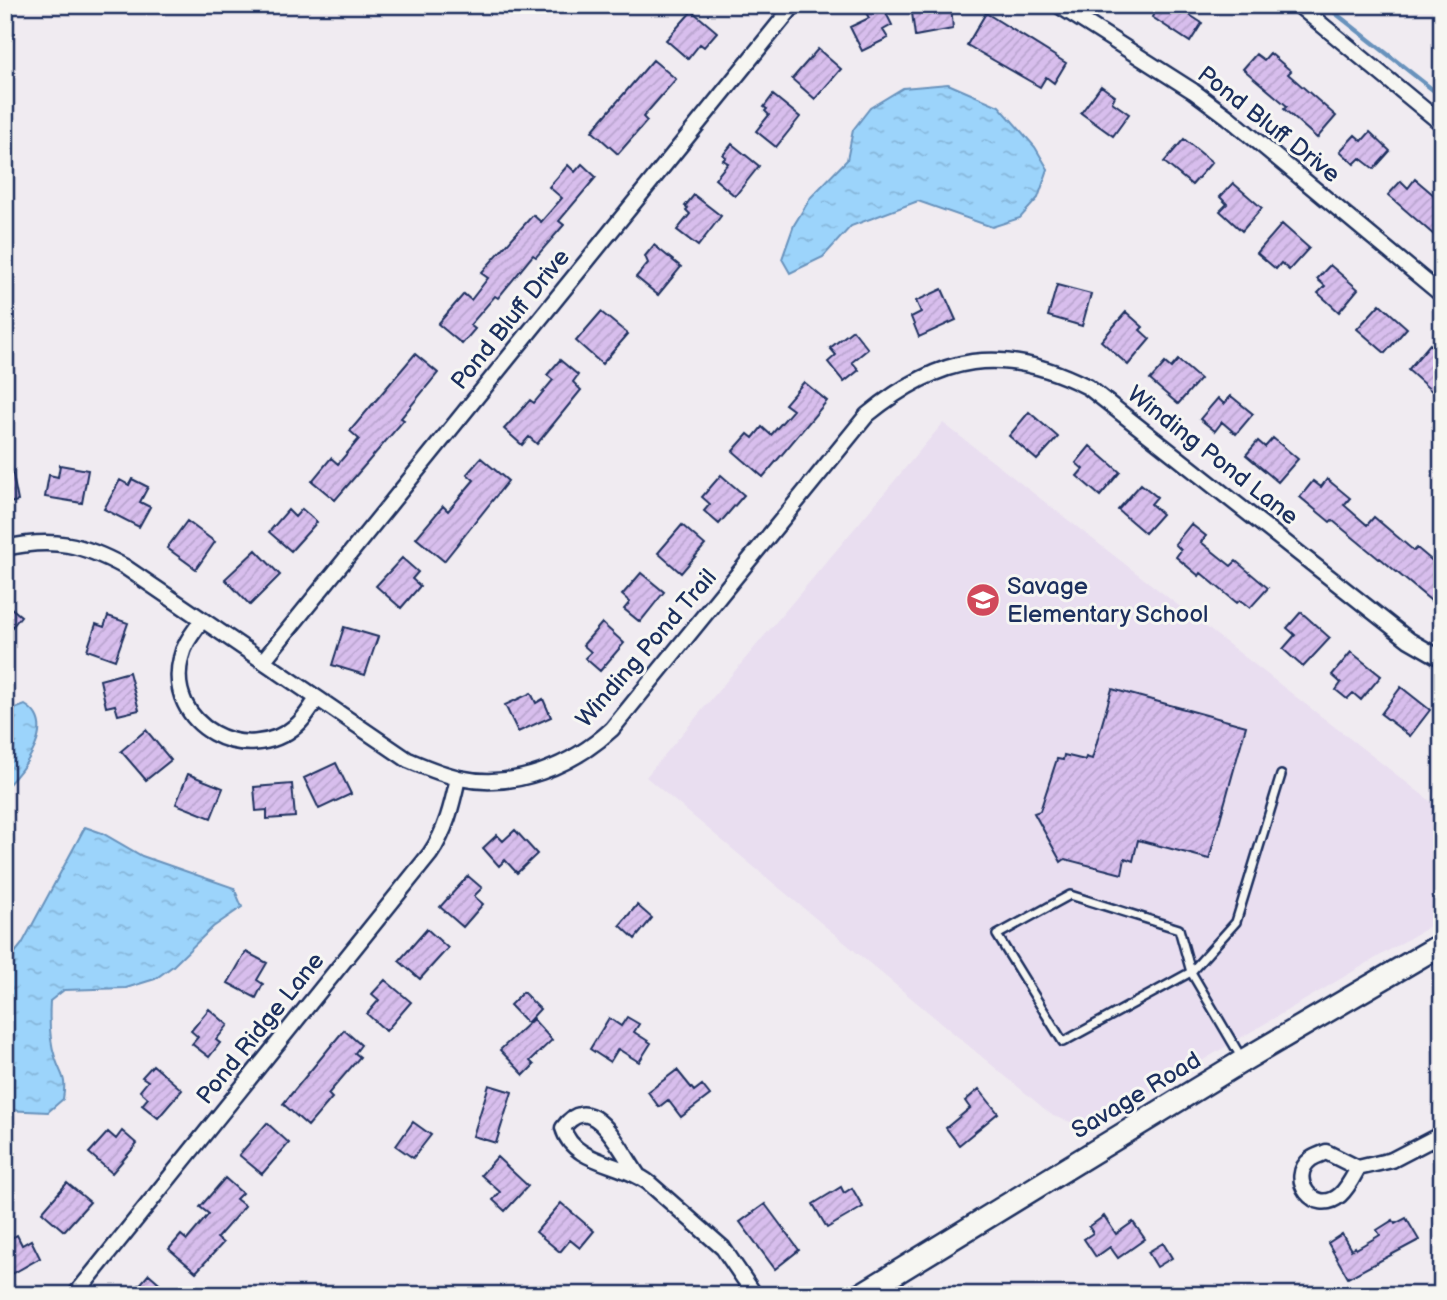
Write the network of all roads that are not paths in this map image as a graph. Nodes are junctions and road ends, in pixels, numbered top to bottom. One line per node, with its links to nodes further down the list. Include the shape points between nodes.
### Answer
1 (794, 5): 10 (street, Pond Bluff Drive)
2 (1058, 5): 5 (street, Pond Bluff Drive, via 1228,117)
3 (1298, 5): 4 (street)
4 (1442, 124)
5 (1442, 295)
6 (929, 375): 9 (street, Winding Pond Lane, via 971,362 1005,360 1046,368 1088,387 1409,640); 13 (street, Winding Pond Trail, via 867,415 626,714 596,744 562,764 529,775)
7 (5, 548): 8 (street, Winding Pond Trail, via 48,541 102,555)
8 (202, 620): 10 (street, Winding Pond Trail); 11 (street, via 185,645 179,670 184,700 203,727 241,743 275,739 298,724)
9 (1442, 659)
10 (263, 662): 11 (street, Winding Pond Trail)
11 (317, 699): 13 (street, Winding Pond Trail, via 408,760)
12 (1281, 775): 15 (lane, via 1236,922)
13 (458, 778): 20 (street, Pond Ridge Lane, via 439,841 430,854)
14 (1442, 944): 16 (street, Savage Road)
15 (1192, 972): 15 (lane, via 1180,929 1070,895 997,935 1063,1042); 16 (lane)
16 (1244, 1060): 22 (street, Savage Road)
17 (1442, 1134): 18 (street, via 1392,1160)
18 (1358, 1168)
19 (637, 1174): 19 (street, via 594,1116 570,1118 563,1128 566,1141 578,1152); 21 (street, via 723,1248)
20 (75, 1295)
21 (755, 1295)
22 (860, 1295)

